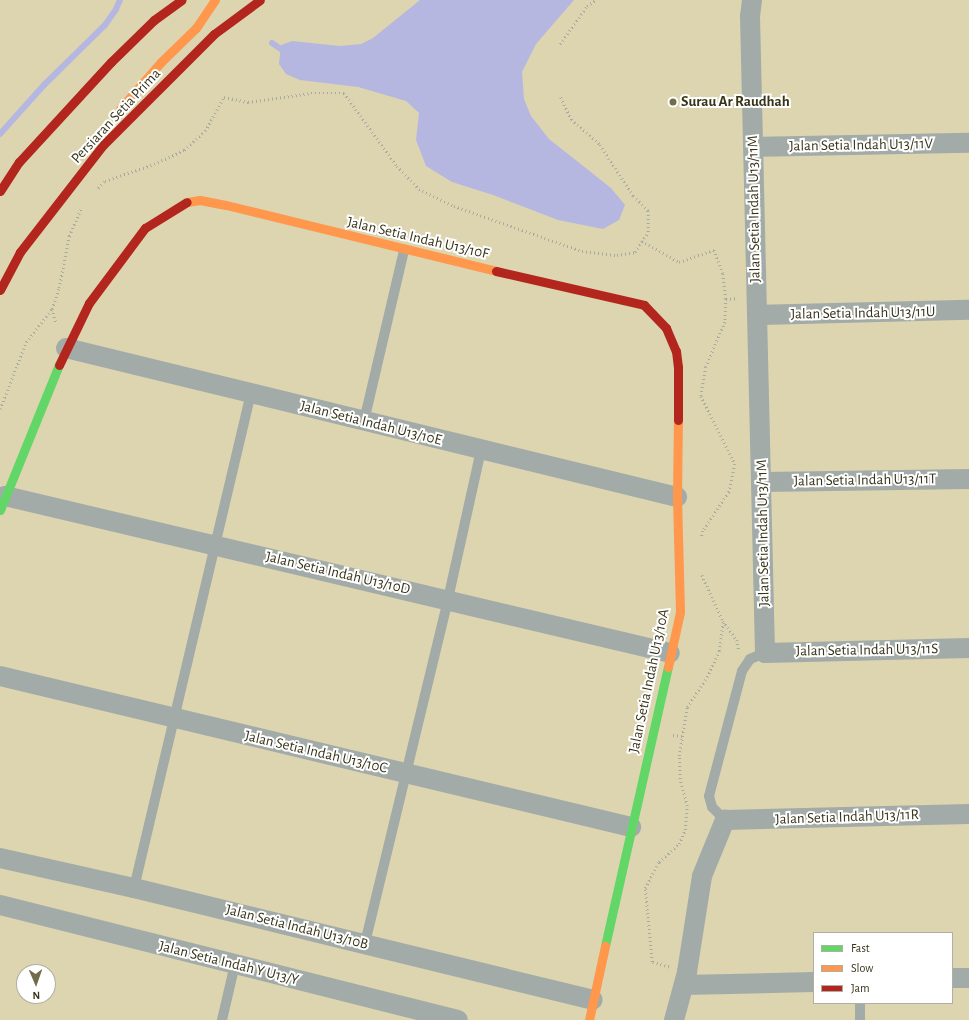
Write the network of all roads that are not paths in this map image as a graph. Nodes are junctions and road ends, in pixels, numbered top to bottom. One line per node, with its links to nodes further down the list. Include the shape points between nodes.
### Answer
1 (182, 0): 6 (street)
2 (215, 0): 8 (street, via 196,28 123,104 107,129)
3 (260, 0): 8 (street, Persiaran Setia Prima, via 214,34)
4 (159, 7): 6 (street)
5 (751, 8): 9 (street, Jalan Setia Indah U13/11M)
6 (154, 20): 10 (street, via 19,162)
7 (969, 143): 9 (street, Jalan Setia Indah U13/11V)
8 (103, 145): 12 (street, Persiaran Setia Prima, via 20,252)
9 (753, 147): 15 (street, Jalan Setia Indah U13/11M)
10 (0, 191)
11 (404, 250): 13 (street, Jalan Setia Indah U13/10F); 16 (street, Jalan Setia Indah U13/10F, via 226,205 200,200 186,202 145,228 89,303); 18 (lane)
12 (0, 290)
13 (644, 305): 22 (street, Jalan Setia Indah U13/10A, via 666,328 676,351)
14 (969, 310): 15 (street, Jalan Setia Indah U13/11U)
15 (757, 315): 21 (street, Jalan Setia Indah U13/11M)
16 (66, 348): 17 (street, Jalan Setia Indah U13/10E); 23 (street)
17 (251, 393): 18 (street, Jalan Setia Indah U13/10E); 24 (lane)
18 (364, 421): 19 (street, Jalan Setia Indah U13/10E)
19 (481, 450): 22 (street, Jalan Setia Indah U13/10E); 25 (lane)
20 (969, 479): 21 (street, Jalan Setia Indah U13/11T)
21 (761, 482): 28 (street, Jalan Setia Indah U13/11M)
22 (676, 497): 27 (street, Jalan Setia Indah U13/10A, via 680,612)
23 (3, 503): 24 (street, Jalan Setia Indah U13/10D)
24 (216, 545): 25 (street, Jalan Setia Indah U13/10D); 30 (lane)
25 (448, 599): 27 (street, Jalan Setia Indah U13/10D); 31 (lane)
26 (969, 648): 28 (street, Jalan Setia Indah U13/11S)
27 (670, 653): 34 (street, Jalan Setia Indah U13/10A)
28 (766, 653): 33 (lane, via 750,659 742,671 709,796 712,807)
29 (0, 676): 30 (street, Jalan Setia Indah U13/10C)
30 (175, 718): 31 (street, Jalan Setia Indah U13/10C); 36 (lane)
31 (406, 773): 34 (street, Jalan Setia Indah U13/10C); 38 (lane)
32 (969, 814): 33 (street, Jalan Setia Indah U13/11R)
33 (725, 820): 43 (street, via 702,876)
34 (631, 827): 44 (street, Jalan Setia Indah U13/10A)
35 (0, 858): 36 (street, Jalan Setia Indah U13/10B)
36 (134, 888): 38 (street, Jalan Setia Indah U13/10B)
37 (0, 905): 39 (street, Jalan Setia Indah Y U13/Y)
38 (365, 943): 44 (street, Jalan Setia Indah U13/10B)
39 (235, 964): 46 (lane); 47 (street, Jalan Setia Indah Y U13/Y)
40 (953, 978): 41 (street)
41 (969, 978)
42 (813, 982): 43 (street)
43 (684, 985): 49 (street)
44 (593, 1000): 48 (street, Jalan Setia Indah U13/10A)
45 (860, 1004): 50 (lane)
46 (222, 1020)
47 (458, 1020)
48 (588, 1020)
49 (674, 1020)
50 (860, 1020)

